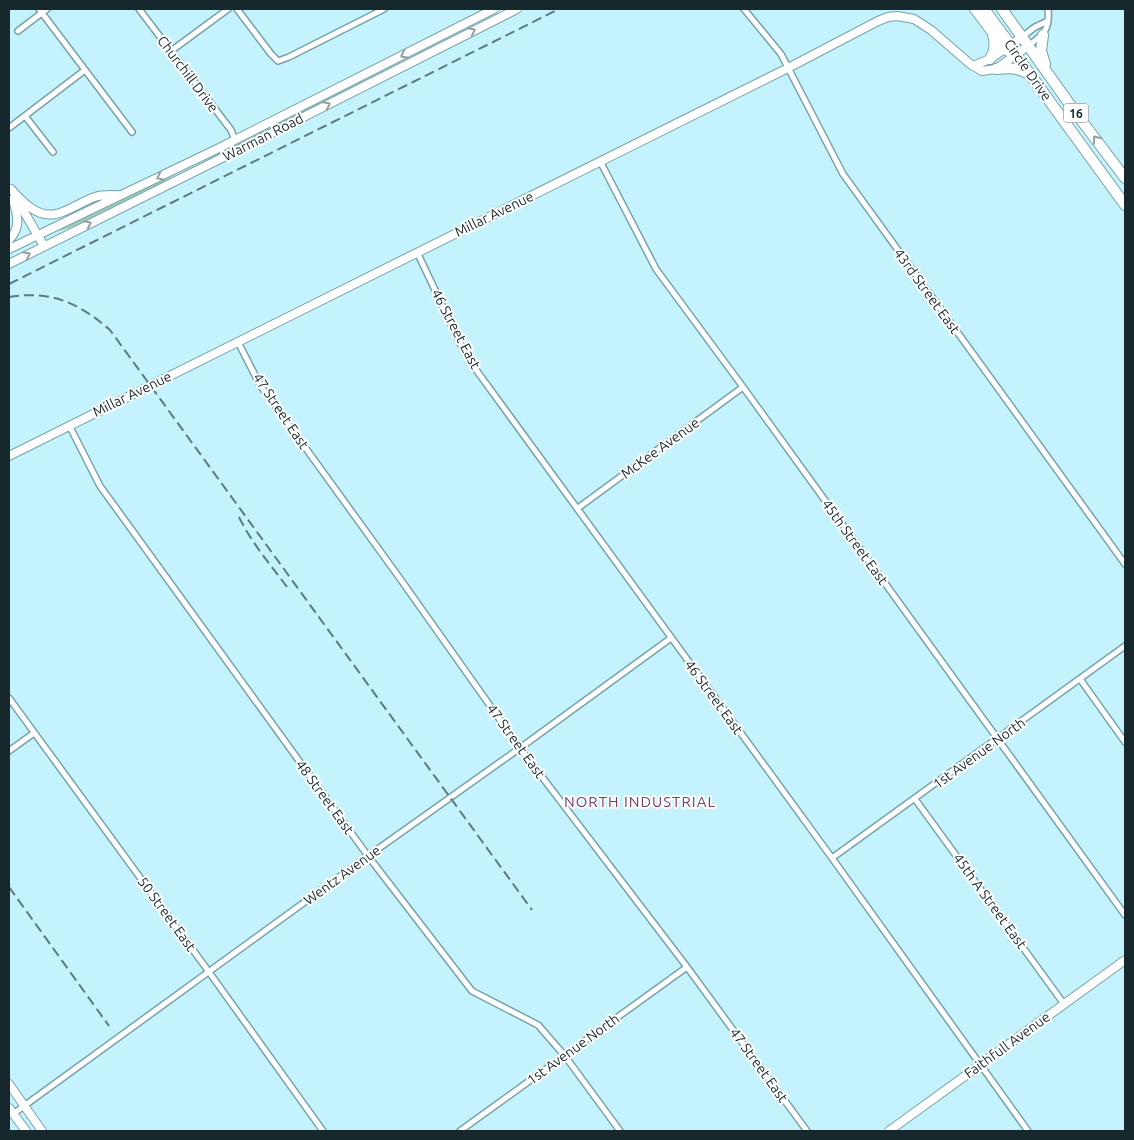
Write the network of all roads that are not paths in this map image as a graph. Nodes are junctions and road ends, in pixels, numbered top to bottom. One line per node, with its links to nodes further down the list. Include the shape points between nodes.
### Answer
1 (47, 9): 13 (street)
2 (139, 9): 21 (street, Churchill Drive)
3 (228, 9): 21 (street)
4 (237, 9): 5 (street, via 278,61)
5 (384, 9)
6 (494, 9): 33 (street, Warman Road, one-way to 33)
7 (517, 9): 37 (street, Warman Road, one-way to 7)
8 (744, 9): 25 (street, 43rd Street East, via 781,54)
9 (975, 9): 16 (highway)
10 (984, 9): 20 (highway, Circle Drive)
11 (1002, 9): 18 (highway, Circle Drive / 16)
12 (1048, 9): 14 (street)
13 (40, 11): 15 (street); 27 (street)
14 (1048, 21): 17 (street); 18 (street)
15 (18, 31)
16 (992, 33): 20 (highway); 23 (highway, via 995,43)
17 (1043, 35): 19 (street); 29 (highway, via 1042,58)
18 (1022, 37): 19 (highway, Circle Drive / 16); 20 (street)
19 (1028, 46): 22 (street); 29 (highway, Circle Drive / 16)
20 (1008, 47): 22 (highway); 23 (street)
21 (171, 51): 33 (street, Churchill Drive, via 231,130)
22 (1016, 55): 26 (street); 28 (highway, Circle Drive / 16)
23 (990, 59): 24 (street)
24 (973, 66): 25 (street, Millar Avenue, via 927,27 914,19 897,16 878,21); 26 (street, via 982,70)
25 (788, 68): 35 (street, Millar Avenue); 52 (street, 43rd Street East, via 843,174)
26 (996, 69): 28 (highway, via 1012,68)
27 (85, 70): 30 (street); 32 (street)
28 (1031, 76): 40 (highway, Circle Drive / 16)
29 (1054, 83): 36 (highway, Circle Drive / 16, one-way to 29)
30 (25, 116): 31 (street); 34 (street)
31 (9, 128)
32 (132, 132)
33 (235, 140): 37 (street, via 227,149 196,164); 39 (street, Warman Road, one-way to 39)
34 (53, 152)
35 (600, 161): 45 (street, Millar Avenue); 48 (street, 45th Street East, via 656,269)
36 (1125, 178)
37 (172, 183): 43 (street, Warman Road, one-way to 37)
38 (10, 188): 39 (street, via 31,209 48,215 98,196); 41 (street); 42 (street, via 18,215 16,229)
39 (122, 194): 41 (street, Warman Road)
40 (1125, 205)
41 (38, 234): 43 (street); 44 (street, Warman Road)
42 (9, 240)
43 (44, 246): 46 (street, Warman Road, one-way to 43)
44 (9, 249)
45 (417, 252): 47 (street, Millar Avenue); 51 (street, 46 Street East, via 468,357)
46 (9, 264)
47 (238, 342): 49 (street, Millar Avenue); 60 (street, 47 Street East, via 260,385 280,414)
48 (742, 387): 51 (street, McKee Avenue); 58 (street, 45th Street East)
49 (69, 425): 50 (street, Millar Avenue); 63 (street, 48 Street East, via 100,486)
50 (9, 456)
51 (578, 508): 53 (street, 46 Street East)
52 (1125, 564)
53 (671, 638): 60 (street, Wentz Avenue); 64 (street, 46 Street East)
54 (1125, 646): 55 (street, 1st Avenue North)
55 (1080, 679): 58 (street, 1st Avenue North); 59 (street)
56 (9, 698): 57 (street, 50 Street East)
57 (34, 733): 61 (street); 68 (street, 50 Street East)
58 (998, 739): 62 (street, 1st Avenue North); 65 (street, 45th Street East)
59 (1125, 742)
60 (520, 748): 63 (street, Wentz Avenue); 67 (street, 47 Street East)
61 (9, 751)
62 (915, 799): 64 (street, 1st Avenue North); 69 (street, 45th A Street East)
63 (368, 856): 68 (street, Wentz Avenue); 70 (street, 48 Street East, via 472,991 538,1026)
64 (832, 858): 71 (street, 46 Street East)
65 (1125, 915)
66 (1125, 960): 69 (street, Faithfull Avenue)
67 (687, 967): 70 (street, 1st Avenue North); 80 (street, 47 Street East)
68 (209, 972): 73 (street, Wentz Avenue); 77 (street, 50 Street East)
69 (1064, 1004): 71 (street, Faithfull Avenue)
70 (565, 1056): 78 (street, 1st Avenue North); 79 (street, 48 Street East)
71 (980, 1064): 81 (street, Faithfull Avenue); 82 (street, 46 Street East)
72 (9, 1084): 73 (street)
73 (24, 1106): 74 (street, Wentz Avenue); 76 (street)
74 (11, 1111): 75 (street)
75 (26, 1131)
76 (42, 1131)
77 (323, 1131)
78 (460, 1131)
79 (620, 1131)
80 (807, 1131)
81 (889, 1131)
82 (1028, 1131)

